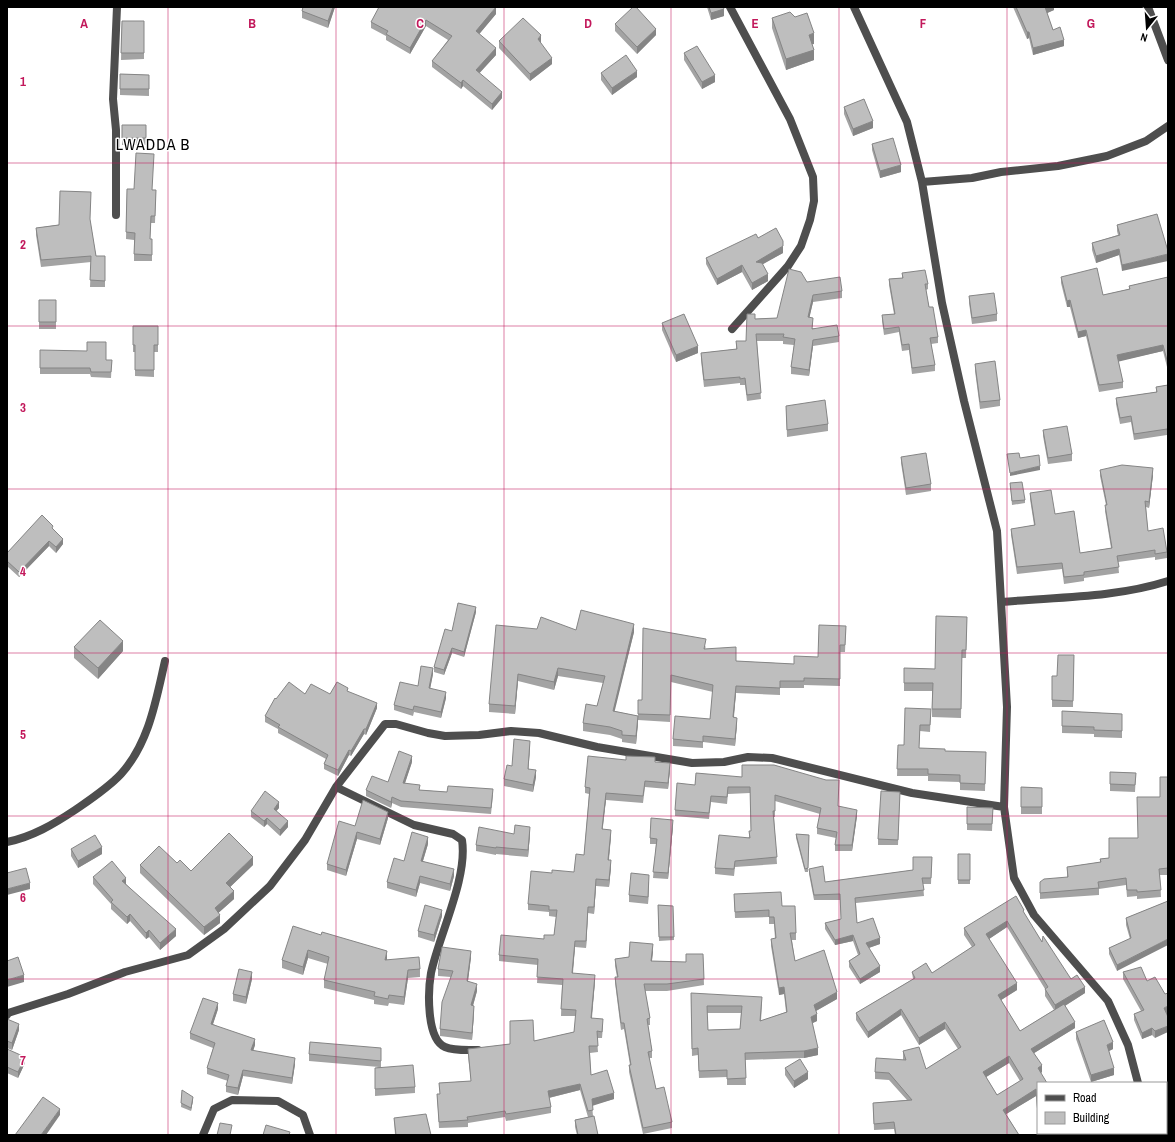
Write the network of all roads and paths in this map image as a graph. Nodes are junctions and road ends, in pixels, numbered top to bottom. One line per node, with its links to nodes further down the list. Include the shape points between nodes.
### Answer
1 (117, 7): 8 (street, via 113,99 116,130)
2 (730, 7): 9 (street, via 790,120 813,176 814,201 801,246 788,266)
3 (854, 7): 7 (street, via 907,122)
4 (1148, 7): 5 (street)
5 (1168, 60)
6 (1168, 126): 7 (street, via 1146,141 1107,156 1058,166)
7 (922, 182): 11 (street, via 942,303 997,532)
8 (116, 215)
9 (732, 328)
10 (1168, 581): 11 (street, via 1113,592)
11 (1001, 602): 14 (street, via 1007,707)
12 (165, 661): 15 (street, via 151,718 138,749 121,774 99,794 56,823 23,839)
13 (336, 787): 14 (street, via 385,724 396,724 445,736 511,731 539,733 597,747 692,763 724,762 748,757 772,758 912,793); 16 (street, via 305,840 270,886 224,929 188,955 125,972); 17 (street, via 414,825 453,834 462,840 464,851 461,870 431,974 430,1010 433,1035 444,1047)
14 (1004, 807): 18 (street, via 1014,878 1034,915 1108,1001 1128,1044)
15 (7, 842)
16 (7, 1015)
17 (482, 1049)
18 (1138, 1082)
19 (203, 1135): 20 (street, via 214,1109 232,1100 278,1101 303,1115)
20 (310, 1135)

